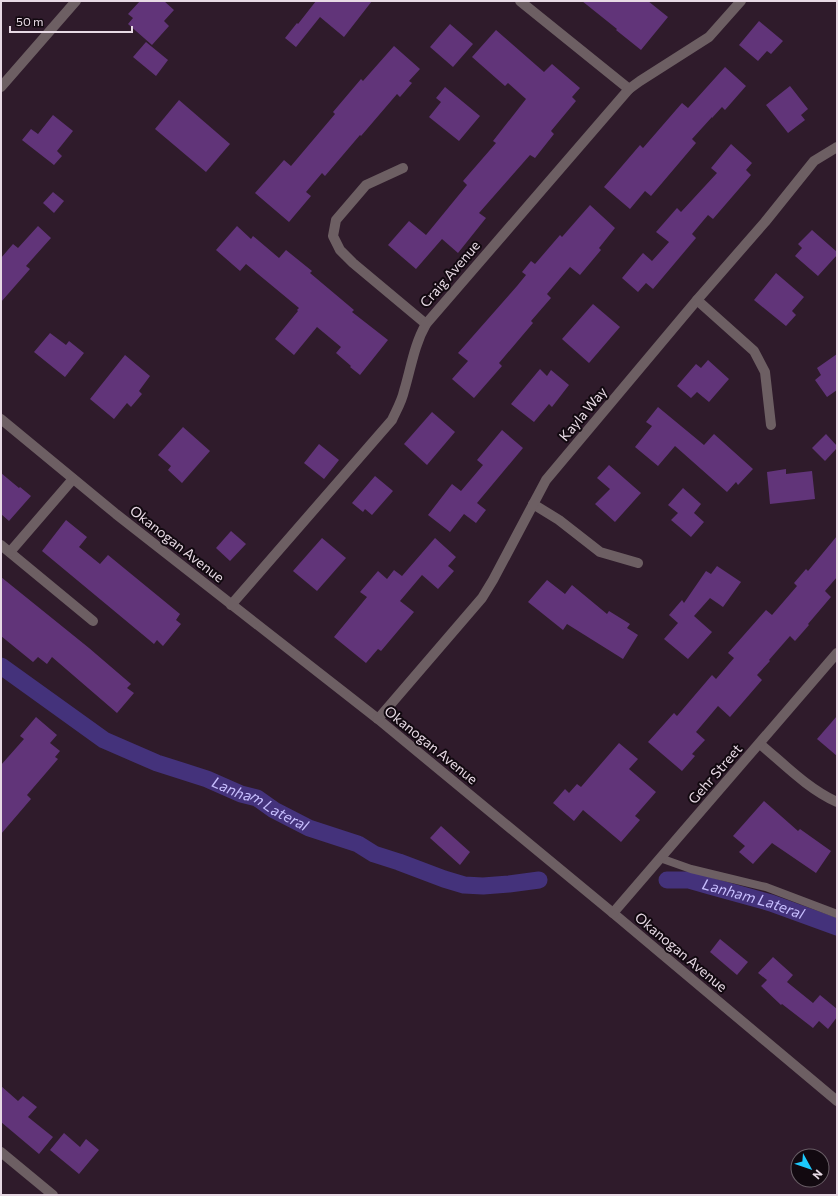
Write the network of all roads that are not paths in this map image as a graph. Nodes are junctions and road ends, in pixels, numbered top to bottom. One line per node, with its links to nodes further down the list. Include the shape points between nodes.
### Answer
1 (76, 1): 4 (street)
2 (520, 1): 5 (street)
3 (741, 1): 5 (street, Craig Avenue, via 709,37)
4 (1, 87)
5 (629, 89): 9 (street, Craig Avenue)
6 (837, 148): 8 (street, Kayla Way, via 814,161)
7 (403, 168): 9 (street, via 366,185 336,220 334,236 340,250 353,263)
8 (697, 300): 11 (street, via 754,351 766,372); 13 (street, Kayla Way, via 546,480)
9 (426, 324): 17 (street, Craig Avenue, via 419,336 404,393 392,420)
10 (1, 419): 12 (street, Okanogan Avenue)
11 (771, 425)
12 (73, 479): 15 (street); 17 (street, Okanogan Avenue)
13 (532, 504): 16 (street, via 559,520 600,552); 20 (street, Kayla Way, via 482,598)
14 (1, 545): 15 (street)
15 (10, 552): 18 (street)
16 (638, 563)
17 (231, 605): 20 (street, Okanogan Avenue)
18 (94, 621)
19 (837, 653): 21 (street, Gehr Street)
20 (378, 719): 24 (street, Okanogan Avenue)
21 (760, 744): 22 (street, via 804,781); 23 (street, Gehr Street)
22 (837, 802)
23 (660, 858): 24 (street, Gehr Street); 25 (lane, via 691,869 766,887)
24 (612, 913): 26 (street, Okanogan Avenue)
25 (837, 914)
26 (837, 1101)
27 (1, 1152): 28 (street)
28 (53, 1195)

